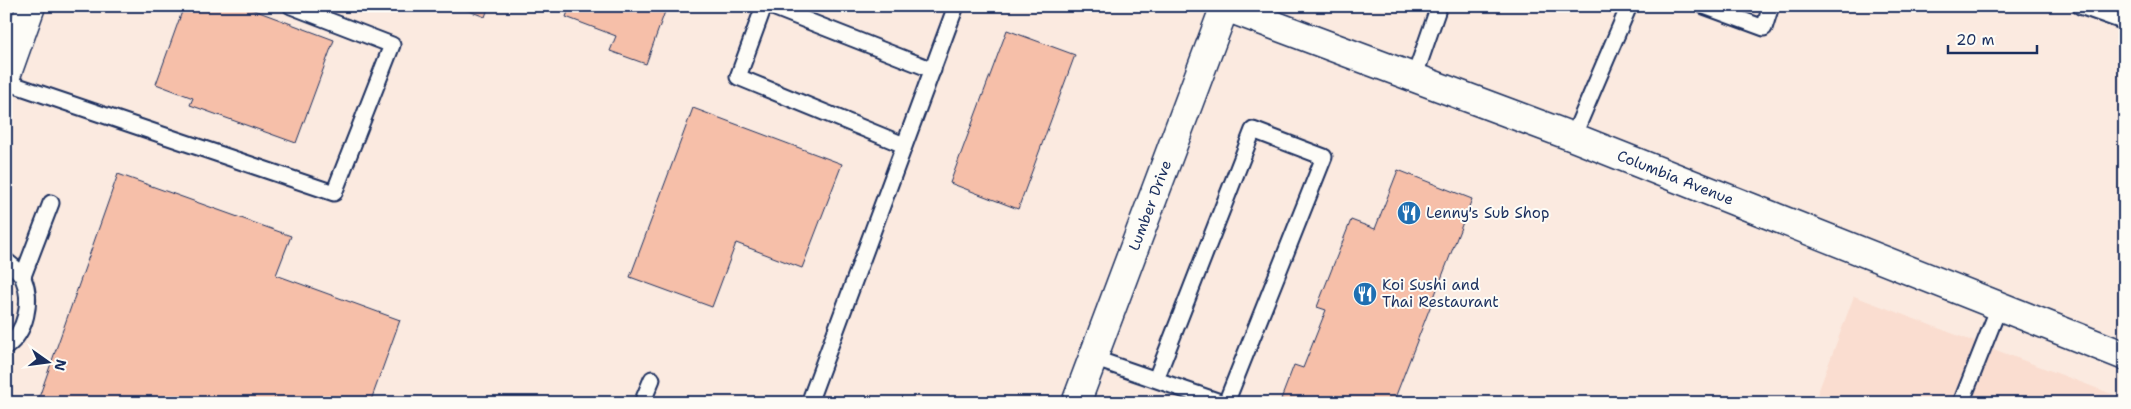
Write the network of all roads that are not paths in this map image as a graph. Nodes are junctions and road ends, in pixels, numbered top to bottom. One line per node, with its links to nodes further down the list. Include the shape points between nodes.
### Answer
1 (31, 6): 14 (main road)
2 (290, 6): 16 (lane, via 392,45 334,193)
3 (764, 6): 18 (lane, via 738,77)
4 (770, 6): 13 (lane)
5 (956, 6): 13 (lane)
6 (1224, 6): 15 (main road, Columbia Avenue); 25 (main road, Lumber Drive)
7 (1439, 6): 15 (lane)
8 (1629, 6): 17 (lane)
9 (1704, 6): 10 (lane, via 1764,28)
10 (1771, 6)
11 (2080, 6): 12 (lane)
12 (2125, 22)
13 (933, 70): 18 (lane)
14 (6, 76)
15 (1414, 78): 17 (main road, Columbia Avenue)
16 (6, 82)
17 (1573, 137): 22 (main road, Columbia Avenue)
18 (904, 145): 29 (lane)
19 (51, 203): 21 (lane)
20 (6, 261): 21 (lane)
21 (22, 276): 23 (lane, via 28,307 21,329)
22 (1999, 306): 24 (main road, Columbia Avenue); 32 (lane)
23 (6, 347)
24 (2123, 350)
25 (1093, 358): 27 (lane); 30 (main road, Lumber Drive)
26 (652, 379): 28 (lane)
27 (1156, 379): 31 (lane); 31 (lane, via 1253,130 1324,157)
28 (642, 403)
29 (810, 403)
30 (1076, 403)
31 (1224, 403)
32 (1961, 403)

